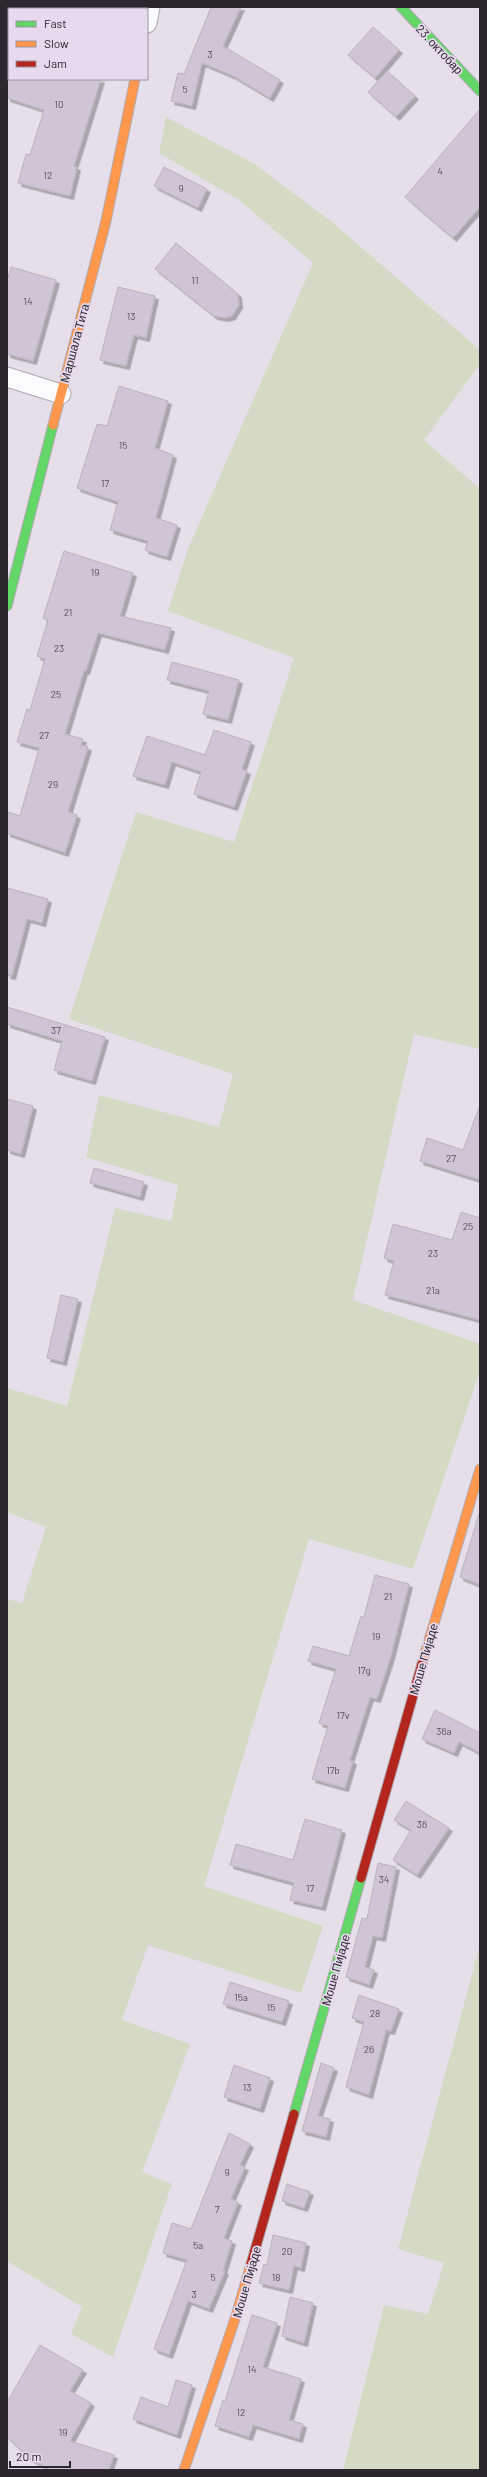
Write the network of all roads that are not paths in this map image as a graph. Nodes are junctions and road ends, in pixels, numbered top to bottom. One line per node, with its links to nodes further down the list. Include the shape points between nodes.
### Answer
1 (150, 7): 3 (street)
2 (401, 7): 5 (street, 23. октобар)
3 (148, 18)
4 (135, 80): 7 (street, Маршала Тита, via 106,220)
5 (480, 91)
6 (7, 377): 7 (street)
7 (61, 394): 8 (street, Маршала Тита)
8 (7, 606)
9 (480, 1469): 10 (street, Моше Пијаде, via 236,2316)
10 (184, 2470)

